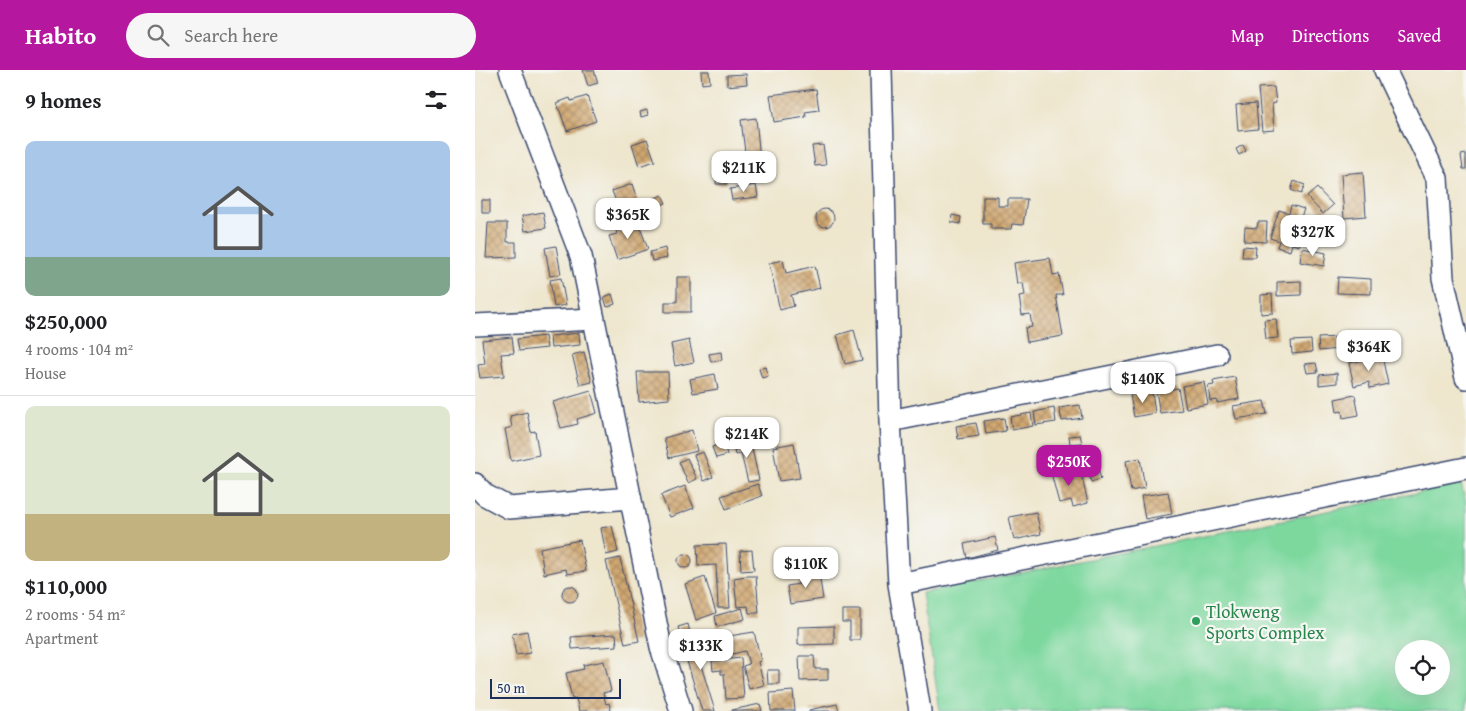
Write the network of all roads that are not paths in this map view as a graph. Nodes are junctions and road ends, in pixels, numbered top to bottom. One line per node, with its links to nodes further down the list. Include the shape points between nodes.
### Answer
1 (510, 70): 4 (street, via 577,243)
2 (881, 70): 8 (street)
3 (1385, 70): 7 (street, via 1437,178 1443,278)
4 (594, 319): 5 (street); 11 (street)
5 (475, 325)
6 (1217, 355): 8 (street)
7 (1466, 378)
8 (890, 421): 12 (street)
9 (1466, 468): 12 (street)
10 (475, 484): 11 (street, via 485,495 509,508)
11 (631, 498): 13 (street, via 661,647)
12 (899, 584): 14 (street)
13 (681, 711)
14 (920, 711)

